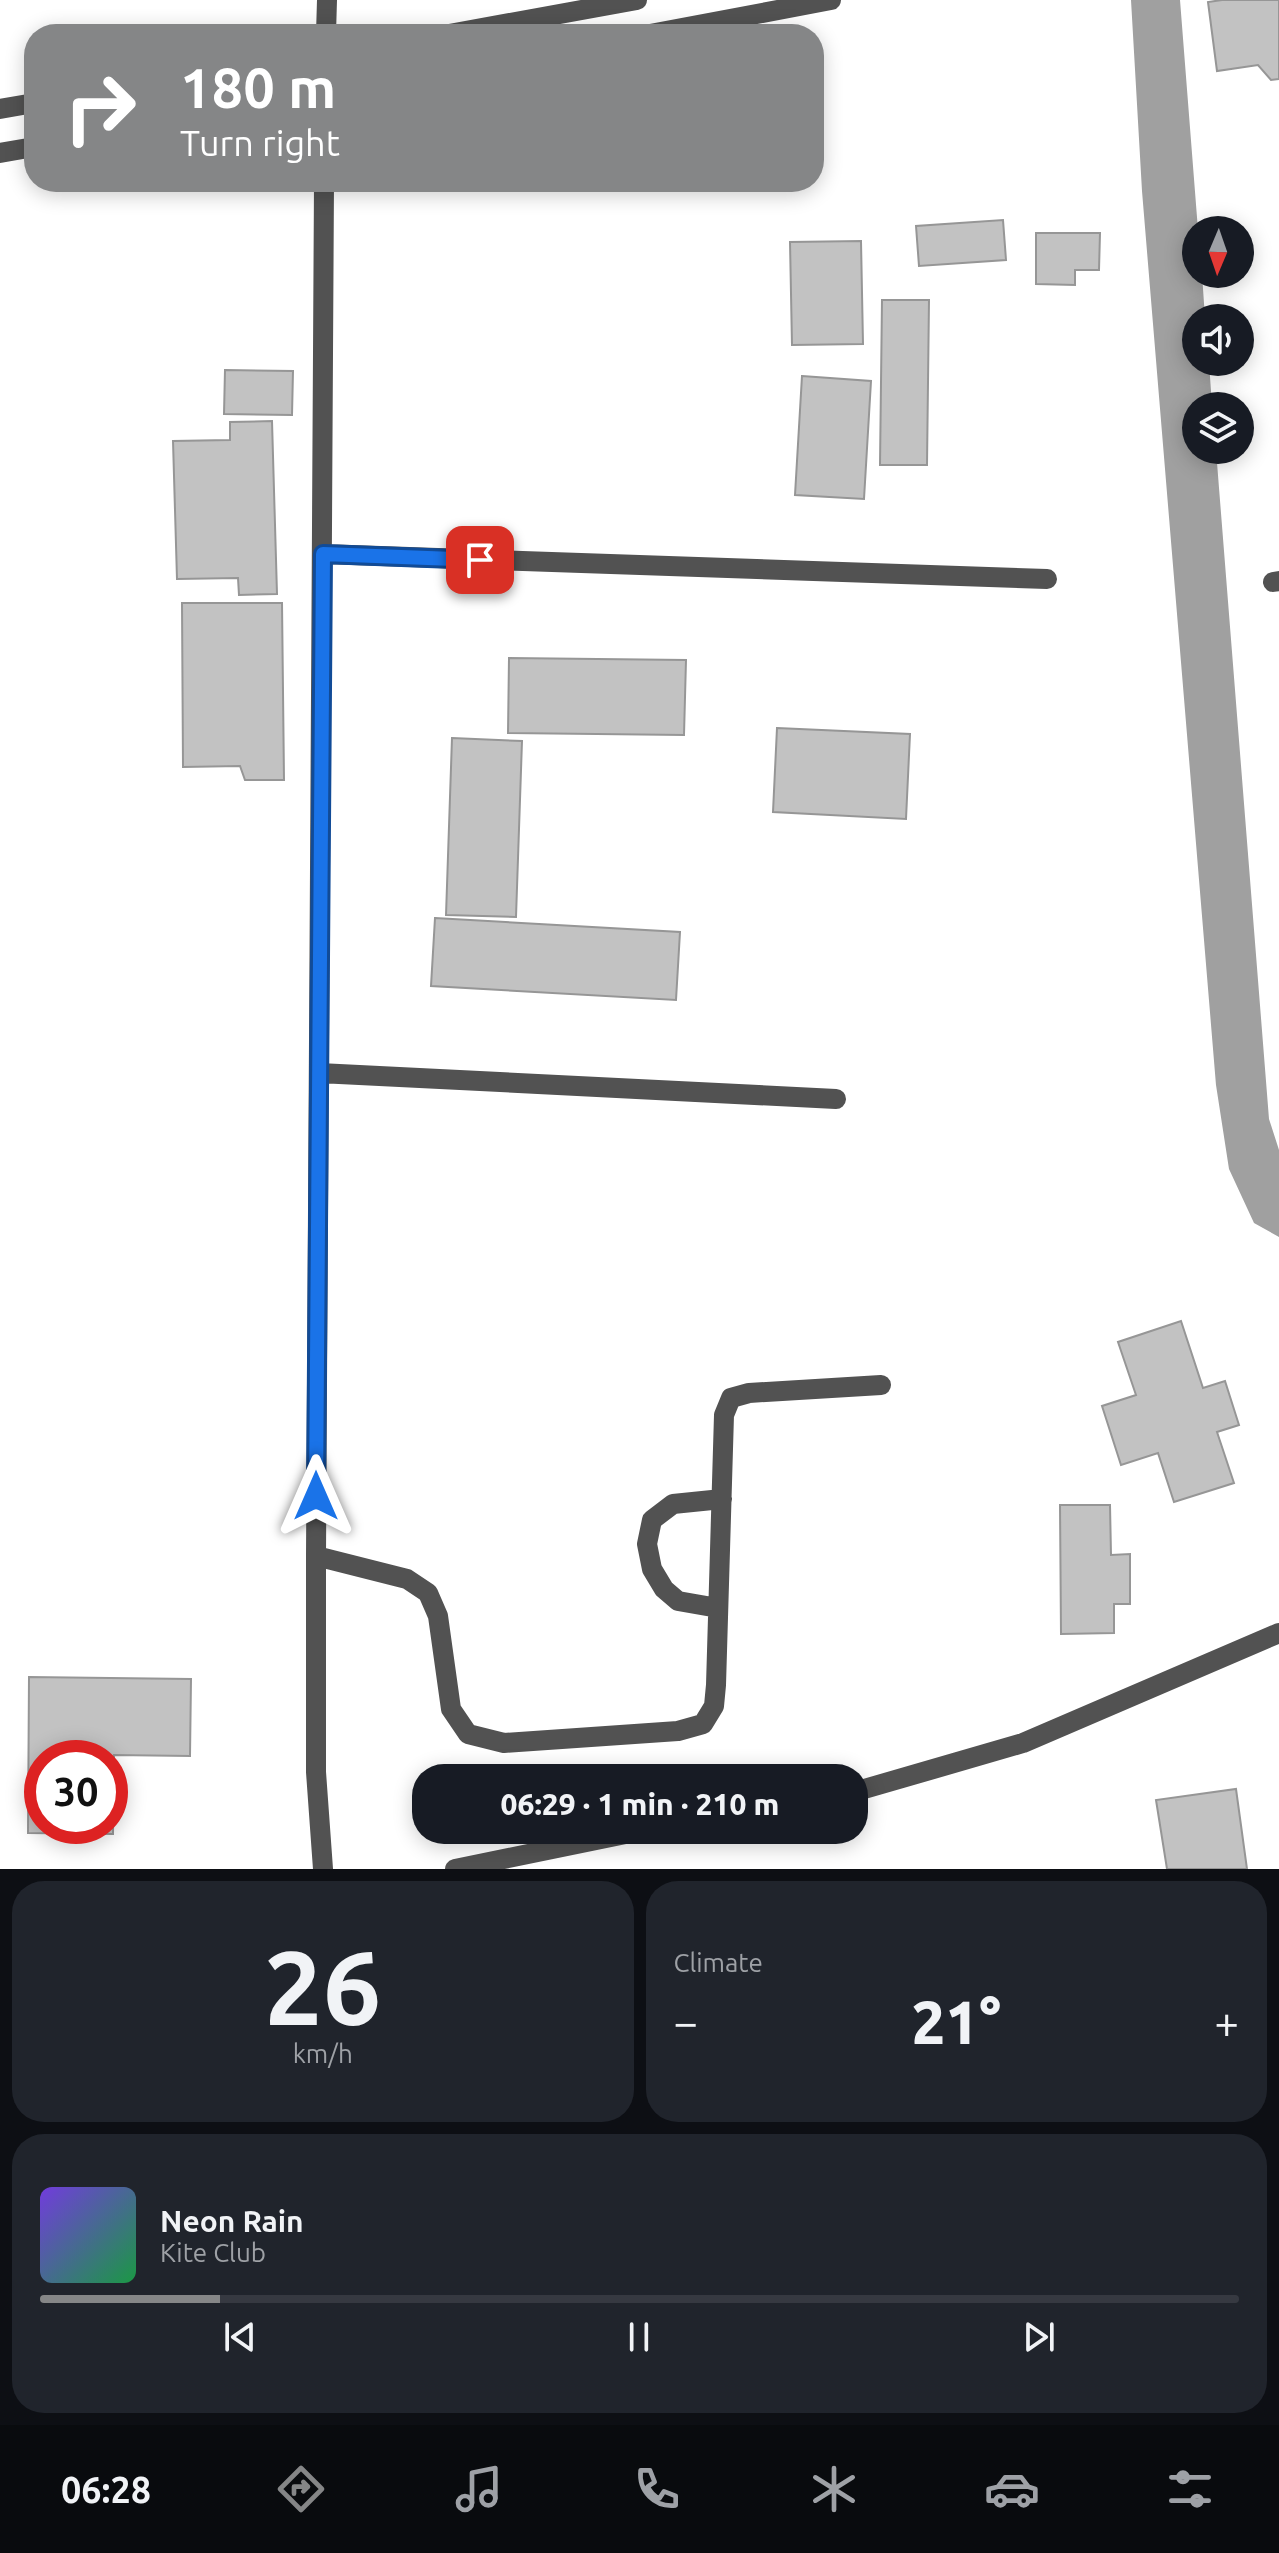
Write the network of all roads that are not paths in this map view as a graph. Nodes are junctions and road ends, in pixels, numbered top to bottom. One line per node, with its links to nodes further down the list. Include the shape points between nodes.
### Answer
1 (327, 0): 4 (street)
2 (637, 0): 5 (street)
3 (831, 0): 6 (street)
4 (326, 24)
5 (504, 24)
6 (703, 24)
7 (24, 105): 8 (street)
8 (0, 109)
9 (24, 149): 10 (street)
10 (0, 153)
11 (324, 192): 12 (street)
12 (323, 554): 13 (street); 14 (street)
13 (1047, 579)
14 (319, 1073): 15 (street); 18 (street)
15 (836, 1099)
16 (881, 1385): 17 (street, via 731,1398 724,1415)
17 (722, 1499): 19 (street); 19 (street, via 673,1504 652,1520 647,1544 652,1569 664,1589 678,1601)
18 (316, 1556): 19 (street, via 407,1579 428,1593 438,1616 451,1709 468,1734 504,1743 678,1731 703,1724 714,1706); 23 (street, via 316,1772)
19 (718, 1608)
20 (1279, 1633): 21 (street, via 1023,1743)
21 (868, 1788)
22 (577, 1844): 24 (street)
23 (323, 1869)
24 (455, 1869)

